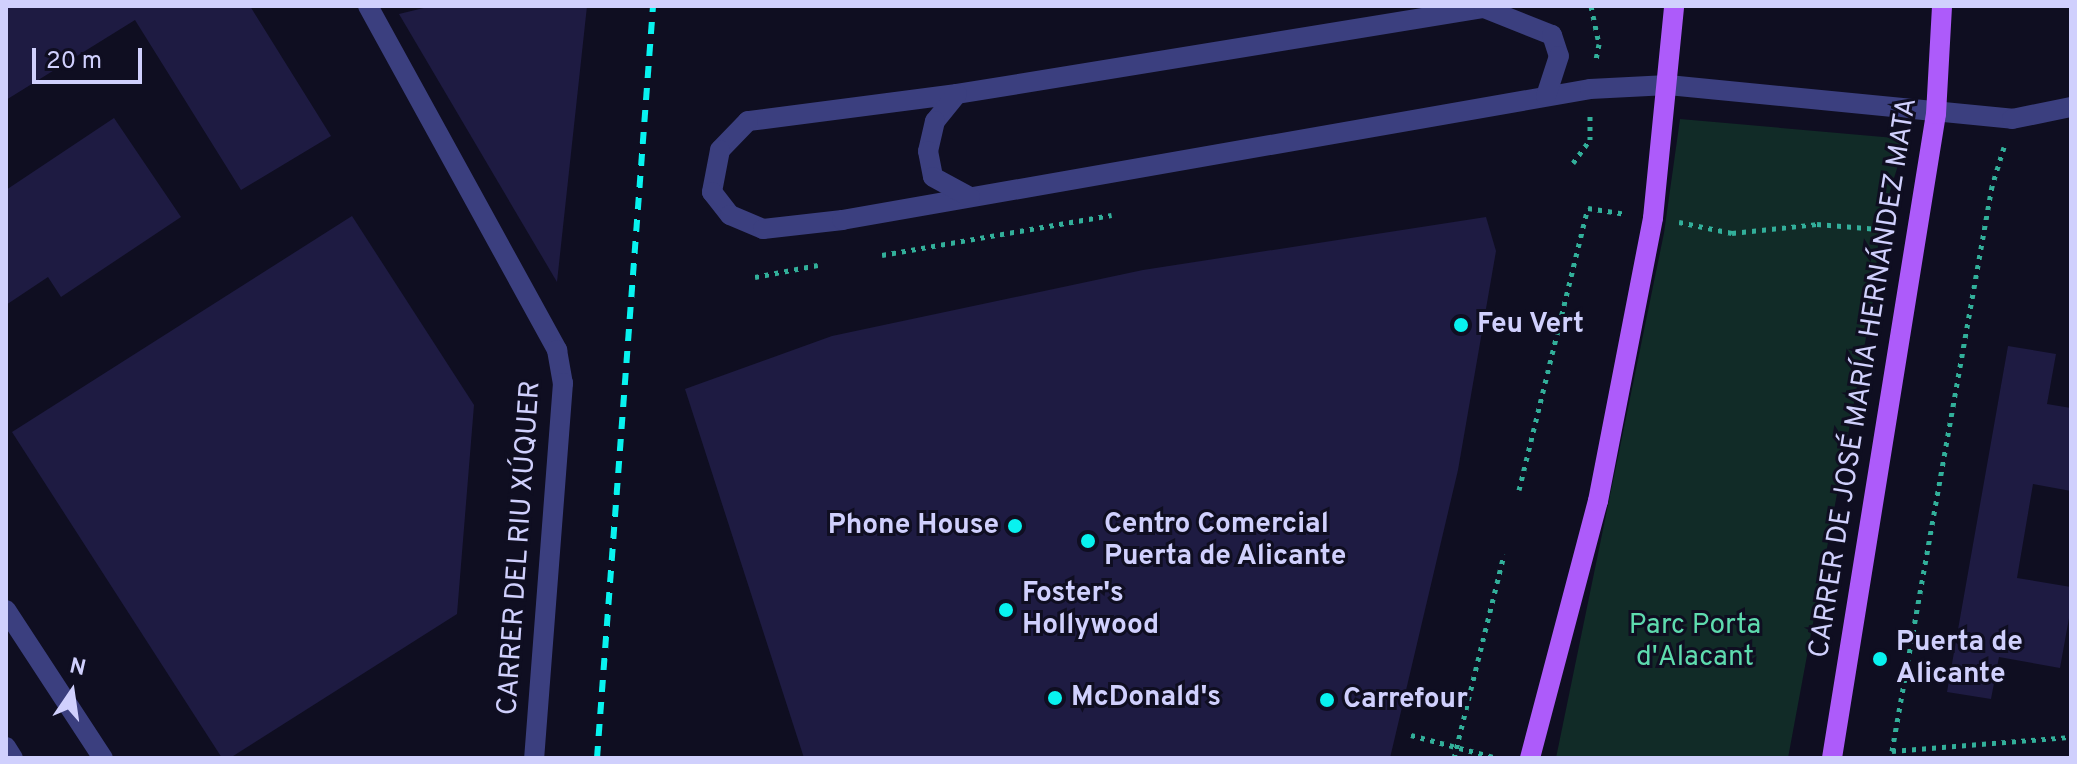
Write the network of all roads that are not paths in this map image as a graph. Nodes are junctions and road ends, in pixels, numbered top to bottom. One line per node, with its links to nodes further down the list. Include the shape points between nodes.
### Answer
1 (368, 6): 15 (street, CARRER DEL RIU XÚQUER, via 557,350 563,383)
2 (1674, 6): 5 (main road)
3 (1942, 6): 9 (main road, CARRER DE JOSÉ MARÍA HERNÁNDEZ MATA)
4 (1490, 7): 6 (street); 7 (street, via 1552,35 1559,56)
5 (1668, 85): 7 (street); 9 (street); 16 (main road, via 1653,218 1598,501)
6 (957, 94): 10 (street, via 935,121 928,151 933,177); 10 (street, via 748,121 720,150 712,192 730,215 763,229)
7 (1546, 96): 10 (street)
8 (2071, 107): 9 (street, via 2012,119)
9 (1936, 114): 17 (main road, CARRER DE JOSÉ MARÍA HERNÁNDEZ MATA)
10 (970, 197)
11 (6, 610): 14 (street)
12 (6, 747): 13 (street)
13 (13, 758)
14 (103, 758)
15 (534, 758)
16 (1530, 758)
17 (1832, 758)

